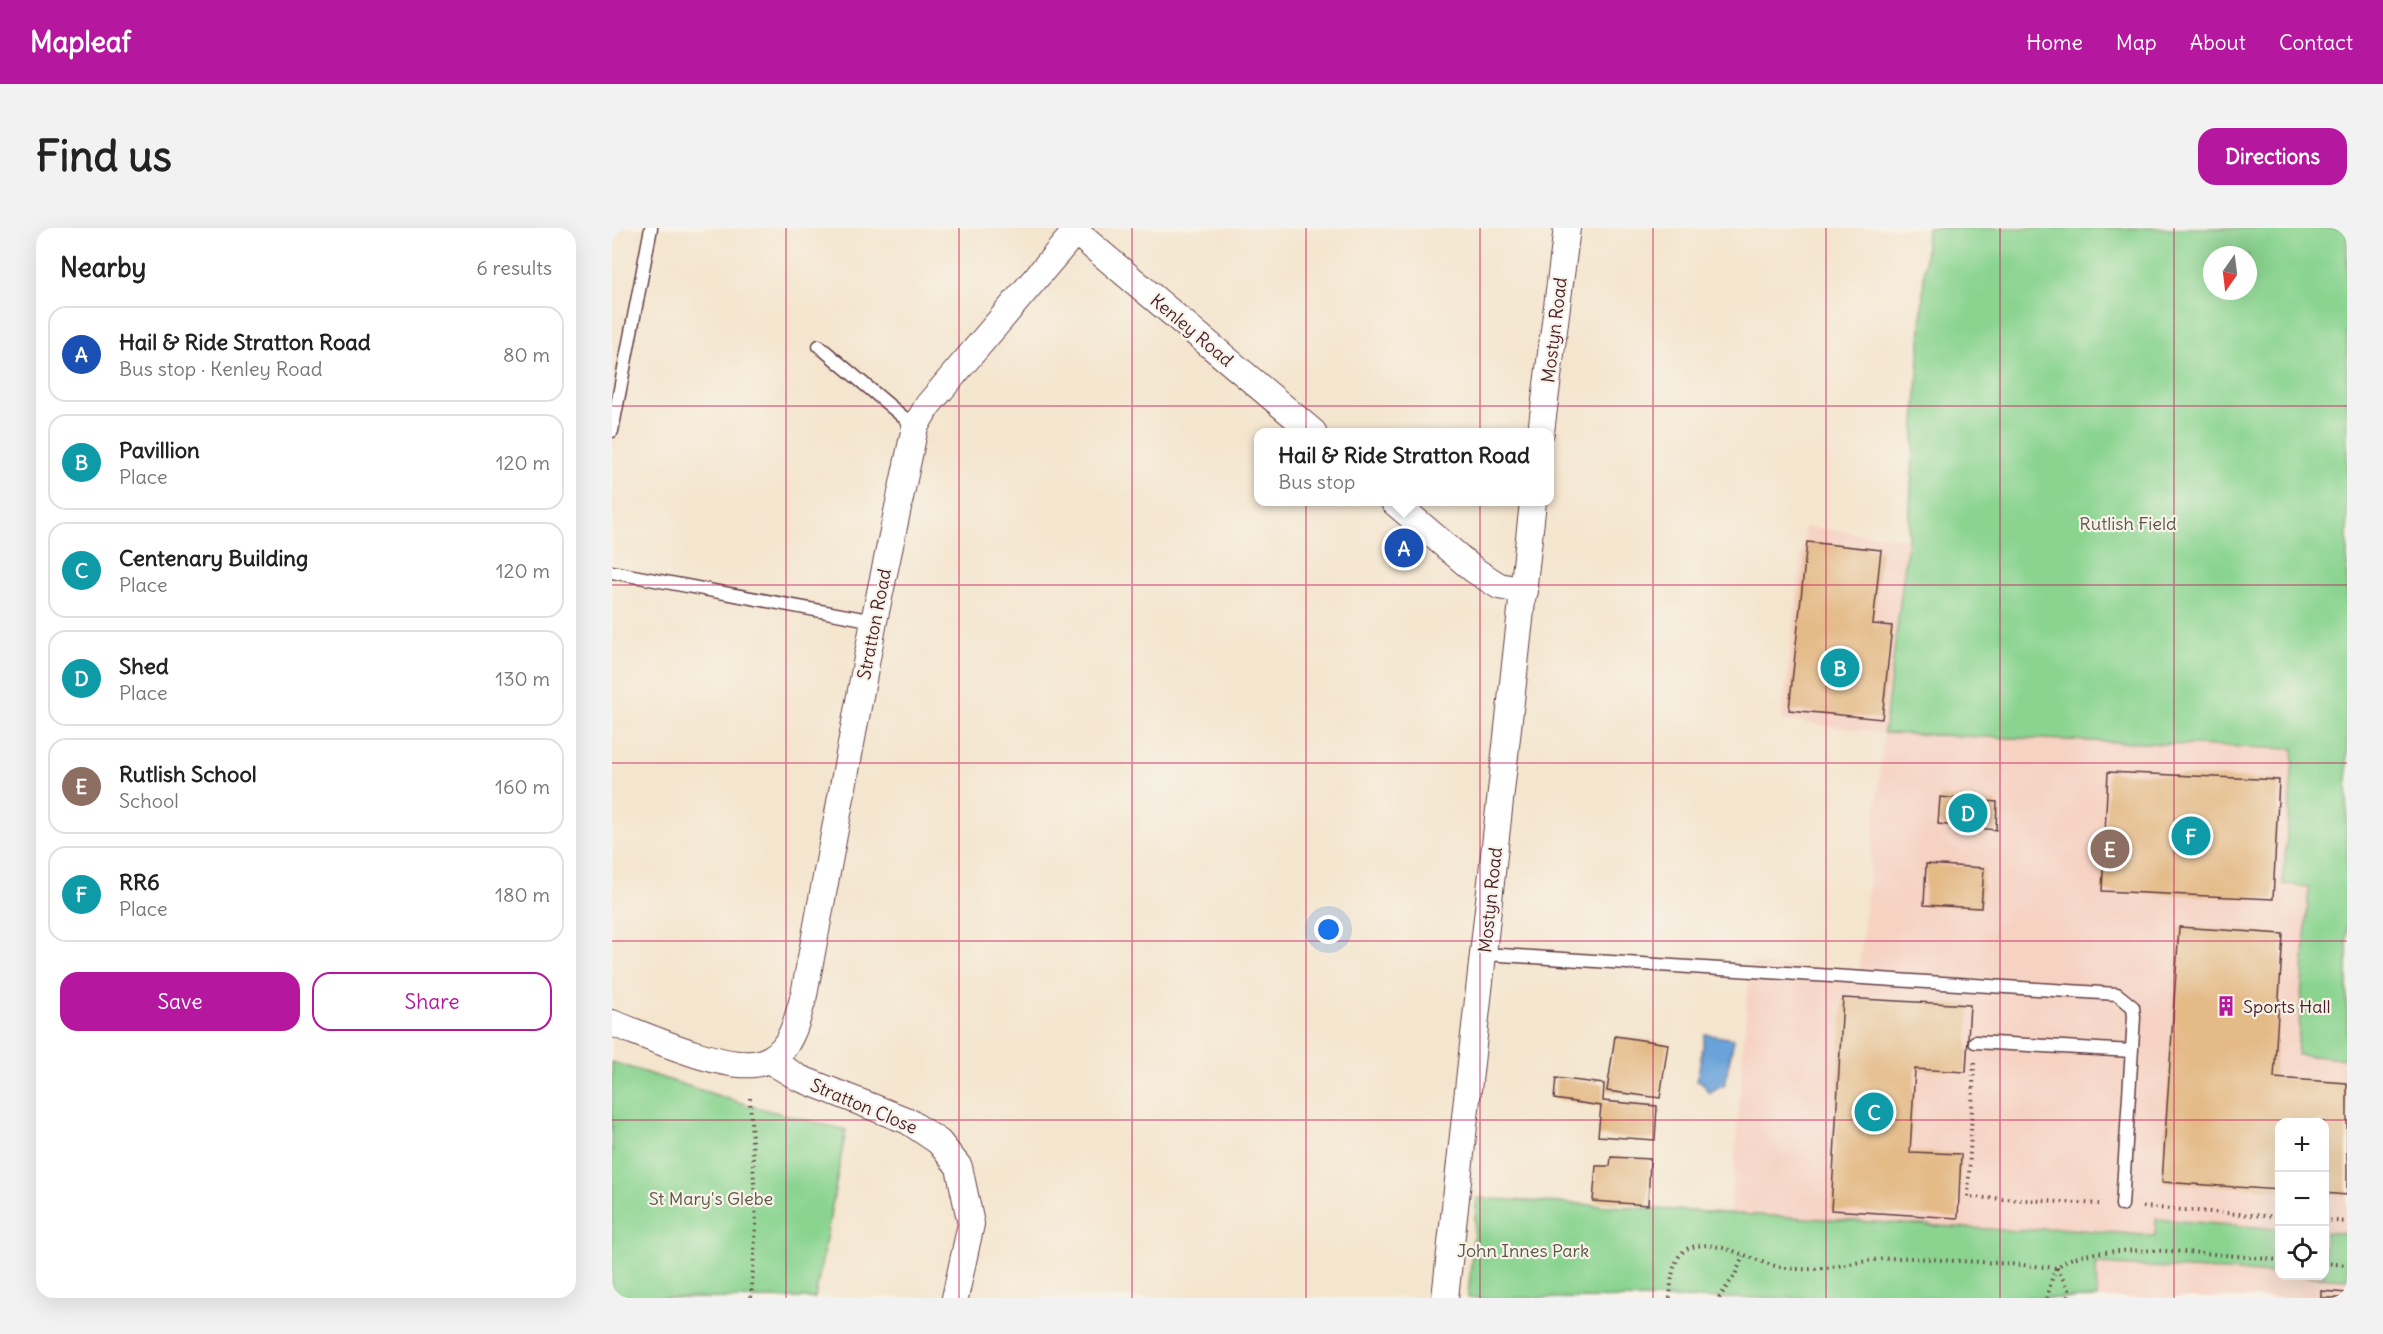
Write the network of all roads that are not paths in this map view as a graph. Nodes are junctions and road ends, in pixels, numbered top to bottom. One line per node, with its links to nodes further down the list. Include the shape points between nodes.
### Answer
1 (651, 228): 8 (lane)
2 (1567, 228): 7 (street, Mostyn Road)
3 (1073, 230): 5 (street, Stratton Road, via 928,405); 6 (street, Kenley Road)
4 (819, 346): 5 (lane)
5 (915, 427): 13 (street, Stratton Road)
6 (1308, 428)
7 (1542, 428)
8 (612, 431)
9 (1400, 506): 12 (street, via 1474,570 1499,586)
10 (1533, 506): 12 (street, Mostyn Road)
11 (612, 572): 13 (lane)
12 (1525, 591): 14 (street, Mostyn Road)
13 (874, 621): 18 (street, Stratton Road, via 804,995 784,1046)
14 (1484, 954): 17 (lane, via 2117,994 2133,1007); 21 (street, Mostyn Road)
15 (612, 1023): 18 (street, via 727,1063 753,1065)
16 (1975, 1042): 17 (lane)
17 (2132, 1051): 19 (lane)
18 (769, 1060): 20 (street, Stratton Close, via 799,1078 908,1121 946,1150 958,1167 971,1224)
19 (2122, 1205)
20 (955, 1298)
21 (1445, 1298)

